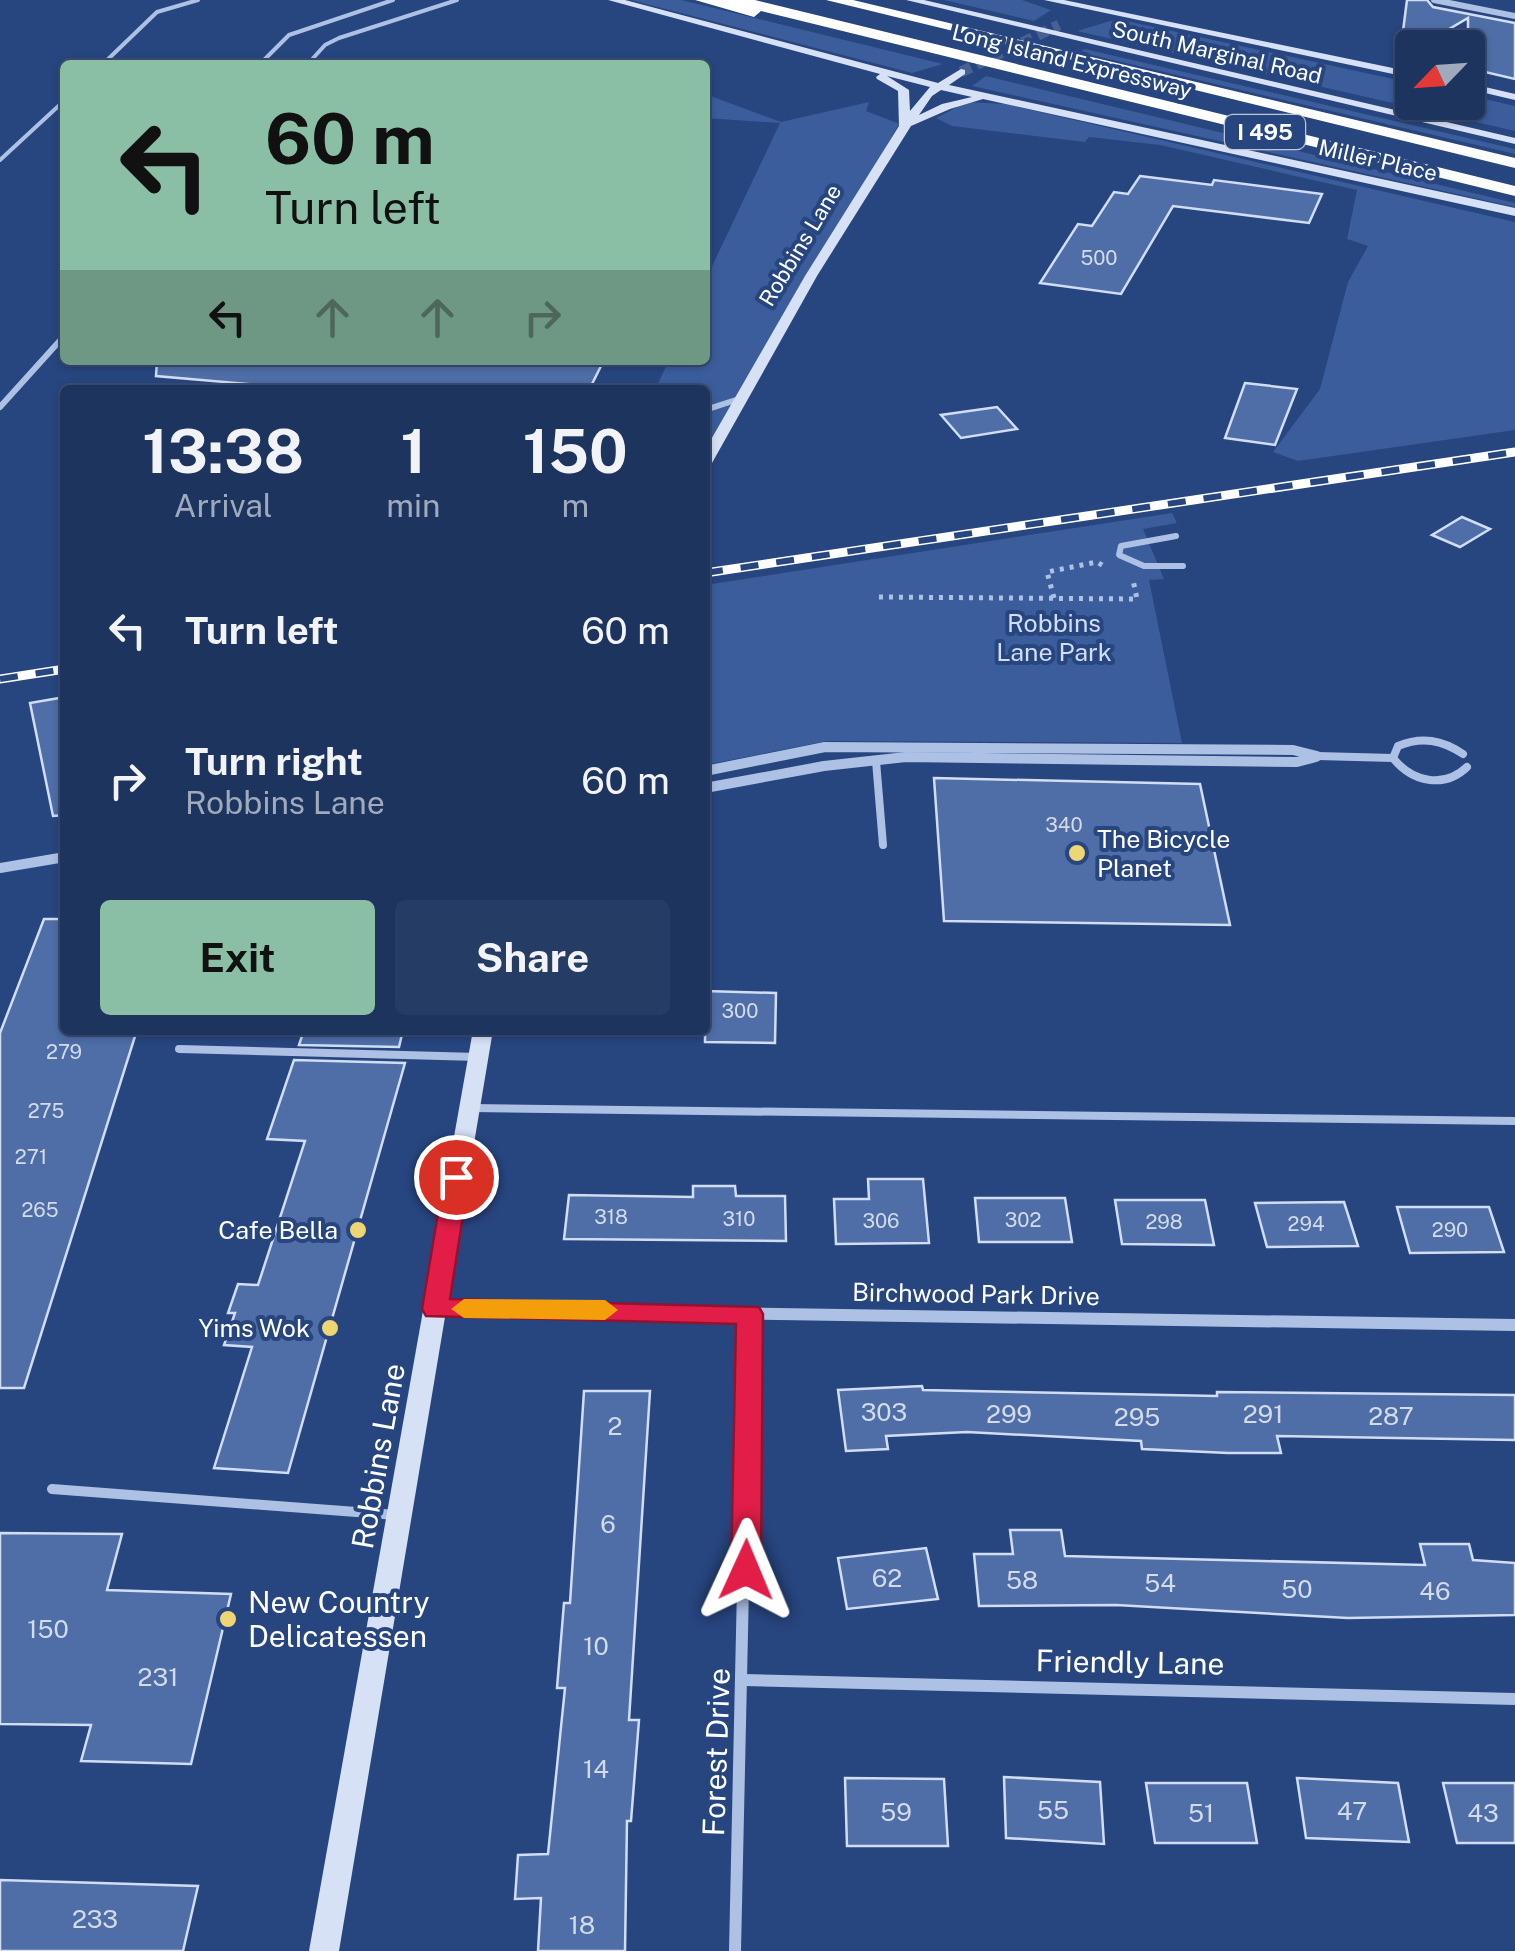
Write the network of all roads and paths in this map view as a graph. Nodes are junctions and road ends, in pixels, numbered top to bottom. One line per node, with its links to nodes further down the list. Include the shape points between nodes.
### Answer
1 (198, 0): 17 (lane, via 157,12)
2 (393, 0): 18 (lane, via 289,34)
3 (456, 0): 19 (lane, via 338,38)
4 (613, 0): 16 (street)
5 (703, 0): 15 (highway)
6 (736, 0): 15 (highway, Long Island Expressway / I 495)
7 (834, 0): 30 (highway, Long Island Expressway / I 495)
8 (911, 0): 28 (street, South Marginal Road)
9 (1048, 0): 12 (street)
10 (1074, 0): 12 (street)
11 (1434, 0): 13 (street)
12 (1089, 7): 14 (street); 20 (street)
13 (1515, 16)
14 (1059, 25)
15 (869, 34): 31 (highway, Long Island Expressway / I 495)
16 (812, 55): 22 (street, Miller Place); 27 (street, via 898,85)
17 (107, 60)
18 (264, 60)
19 (312, 60)
20 (1395, 70)
21 (960, 72): 22 (street, Robbins Lane)
22 (938, 86): 26 (street, Miller Place); 27 (street, Robbins Lane)
23 (1485, 90): 24 (street)
24 (1515, 97)
25 (60, 105): 29 (lane)
26 (1072, 113): 27 (street, via 977,99); 32 (street, Miller Place)
27 (904, 126): 34 (street, Robbins Lane)
28 (1515, 141)
29 (0, 160)
30 (1515, 163)
31 (1515, 192)
32 (1515, 212)
33 (60, 341): 35 (lane)
34 (742, 398): 36 (lane); 37 (street, Robbins Lane)
35 (0, 407)
36 (710, 408)
37 (710, 454)
38 (1176, 536): 39 (lane, via 1121,546 1119,555)
39 (1134, 564): 40 (lane); 41 (path)
40 (1184, 566)
41 (1120, 576): 43 (path, via 1097,562 1047,572); 43 (path, via 1133,580 1137,599)
42 (878, 597): 43 (path)
43 (1054, 598)
44 (1463, 754): 46 (lane, via 1437,741 1414,740 1398,746)
45 (1316, 756): 46 (lane); 47 (street, via 1297,762); 49 (street, via 1244,749 826,747)
46 (1393, 758): 48 (lane, via 1403,770 1432,780 1451,779)
47 (876, 760): 50 (street); 51 (lane)
48 (1467, 766)
49 (710, 769)
50 (710, 787)
51 (883, 844)
52 (60, 858): 53 (street)
53 (0, 868)
54 (482, 1035): 56 (street, Robbins Lane)
55 (179, 1049): 56 (lane)
56 (478, 1057): 57 (street, Robbins Lane)
57 (467, 1108): 58 (lane); 59 (street, Robbins Lane)
58 (1515, 1122)
59 (436, 1309): 60 (street, Birchwood Park Drive); 63 (street, Robbins Lane)
60 (750, 1314): 61 (street, Birchwood Park Drive); 64 (street, Forest Drive)
61 (1515, 1325)
62 (52, 1489): 63 (lane)
63 (401, 1516): 66 (street, Robbins Lane)
64 (744, 1680): 65 (street, Friendly Lane); 67 (street, Forest Drive)
65 (1515, 1699)
66 (324, 1951)
67 (735, 1951)

